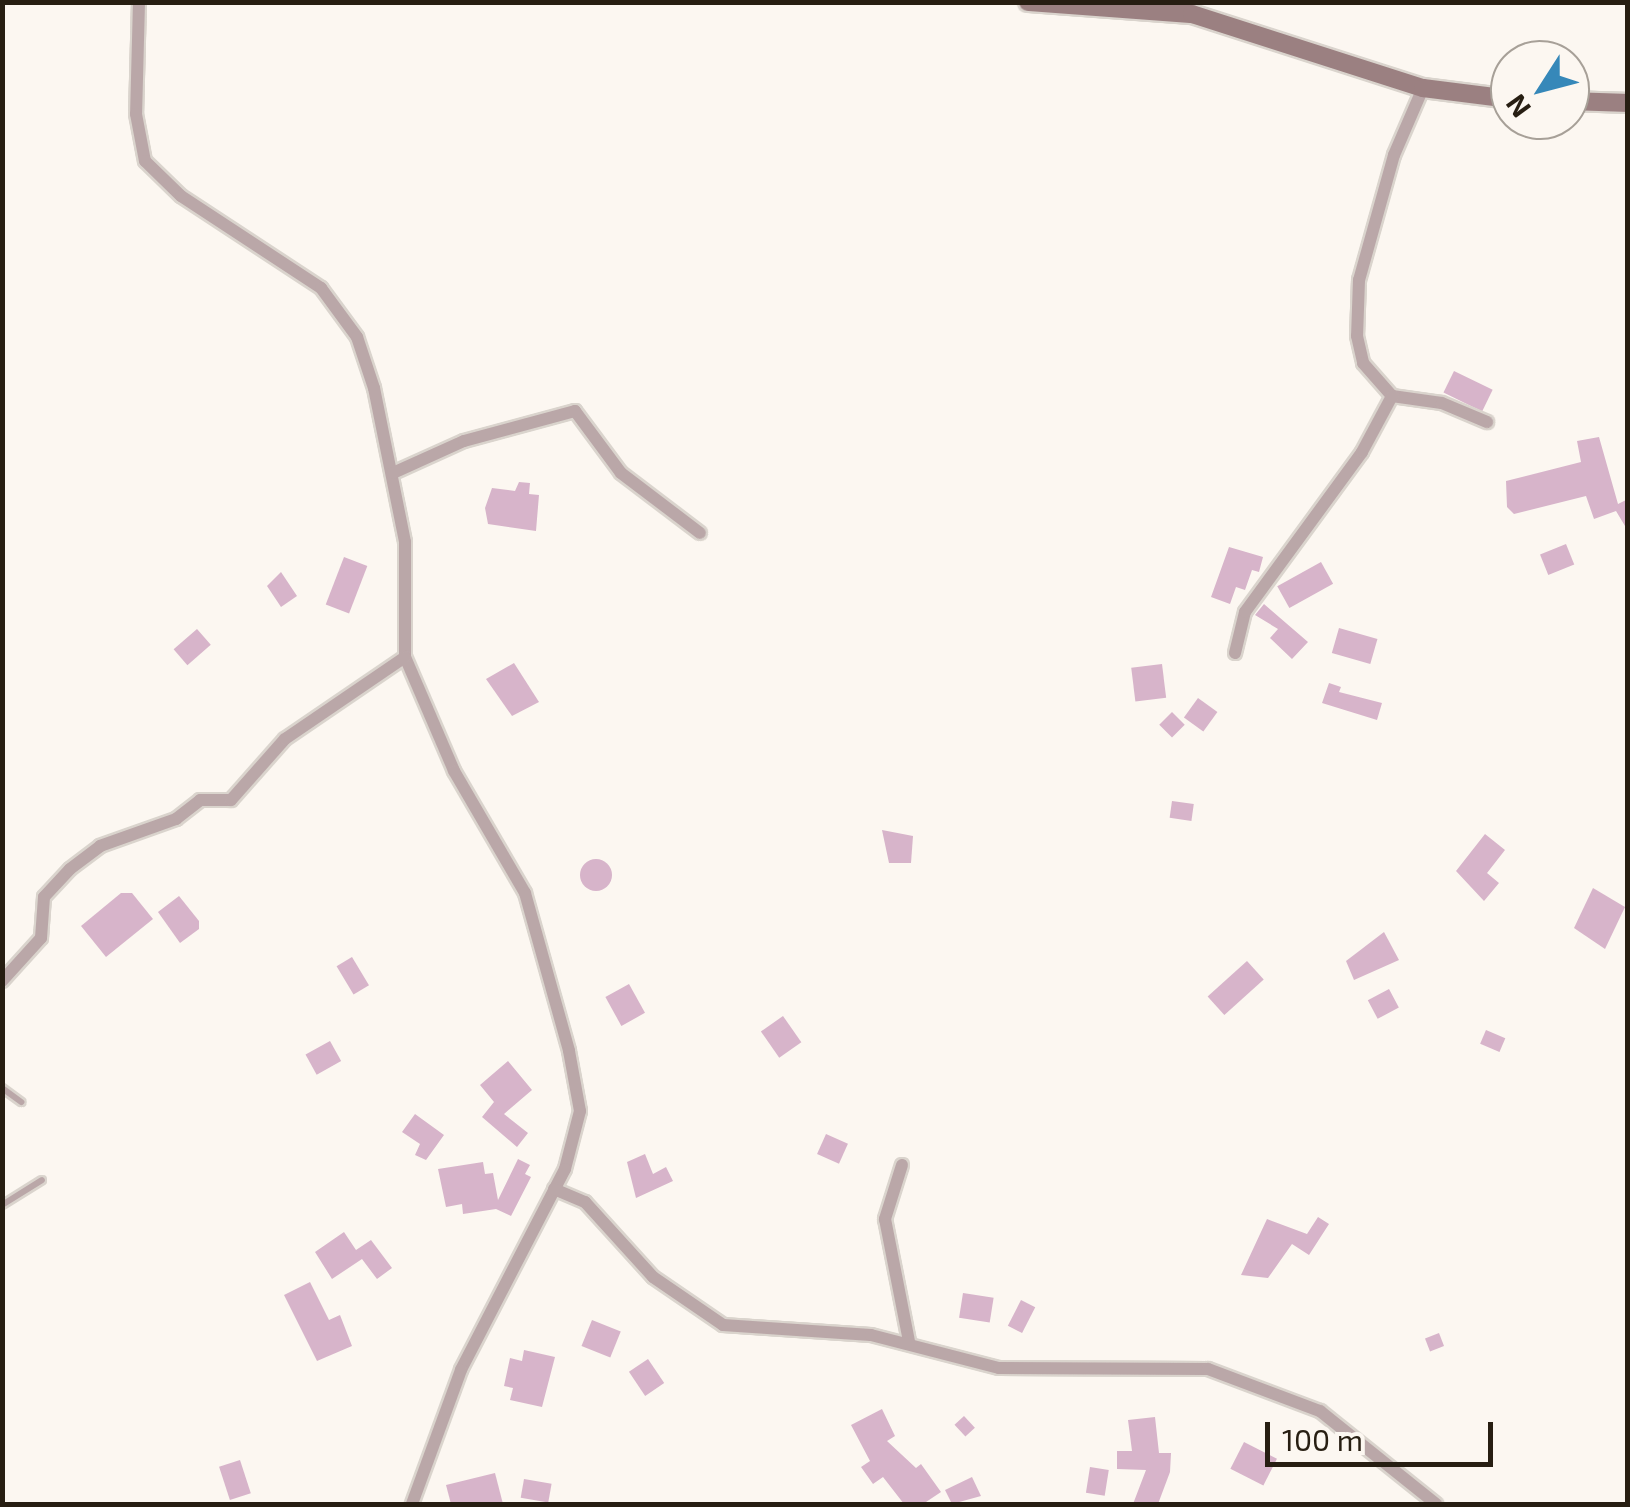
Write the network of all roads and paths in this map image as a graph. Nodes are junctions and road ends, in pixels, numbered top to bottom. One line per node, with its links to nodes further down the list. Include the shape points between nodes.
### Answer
1 (139, 2): 10 (street, via 136,114 145,162 181,196 258,241 340,308 374,388)
2 (1028, 2): 3 (street)
3 (1104, 3): 4 (street, via 1192,14)
4 (1422, 88): 5 (street); 8 (street, via 1394,155 1354,305 1362,363)
5 (1490, 96)
6 (1590, 102): 7 (street)
7 (1628, 103)
8 (1392, 396): 9 (street, via 1442,404); 12 (street, via 1362,452 1245,612)
9 (1487, 422)
10 (393, 472): 11 (street, via 464,441 576,412 621,473); 13 (street, via 404,542)
11 (700, 533)
12 (1235, 653)
13 (405, 657): 14 (street, via 285,739 231,800 200,800 176,819 100,846 70,869 44,897 41,938); 19 (street, via 454,770 525,893 544,953 580,1110)
14 (2, 981)
15 (2, 1088): 16 (lane)
16 (21, 1102)
17 (902, 1165): 21 (street, via 884,1219)
18 (42, 1180): 20 (lane)
19 (554, 1189): 21 (street, via 585,1202 653,1277 705,1318 747,1329); 22 (street, via 461,1370)
20 (2, 1206)
21 (908, 1341): 23 (street, via 999,1368 1108,1364 1234,1377 1320,1411)
22 (412, 1504)
23 (1436, 1504)

